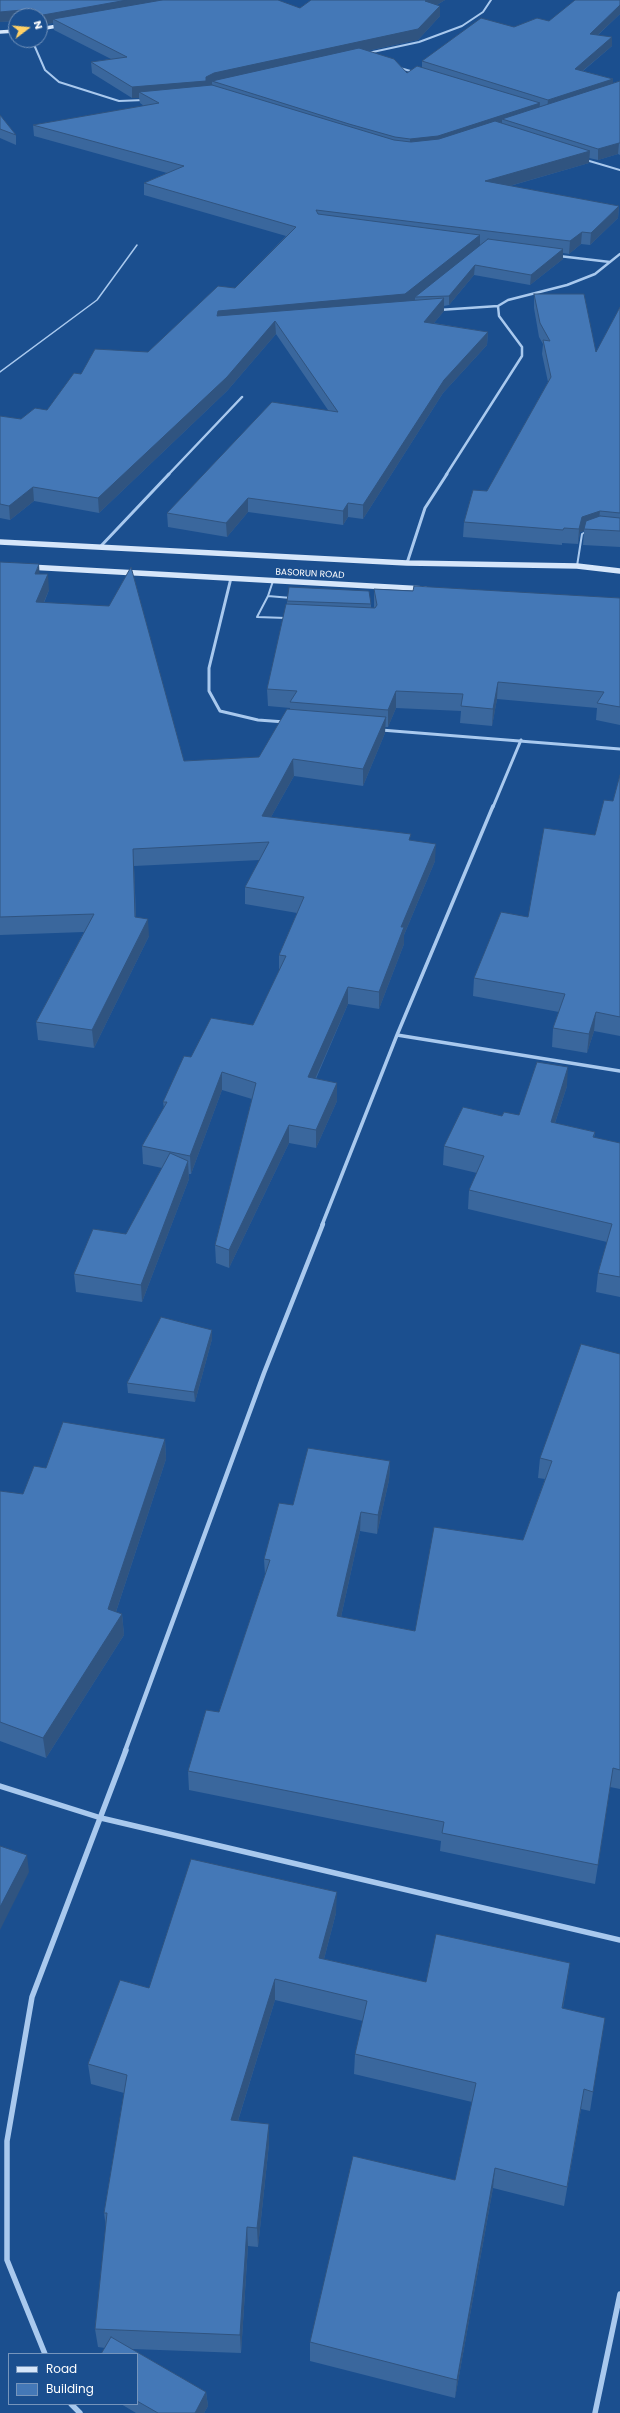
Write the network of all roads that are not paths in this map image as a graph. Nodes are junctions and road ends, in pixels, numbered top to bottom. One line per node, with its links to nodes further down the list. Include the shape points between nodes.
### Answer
1 (491, 0): 5 (street, via 483,12 462,26 419,42)
2 (71, 24): 3 (main road)
3 (48, 28)
4 (35, 48): 8 (street, via 45,70 59,82 119,101)
5 (367, 53)
6 (397, 67): 7 (street)
7 (420, 74)
8 (145, 100)
9 (582, 159): 10 (street)
10 (620, 170)
11 (137, 245): 17 (lane, via 97,300)
12 (620, 254): 14 (street)
13 (556, 255): 14 (street)
14 (610, 262): 15 (street, via 595,274 567,285 508,300)
15 (498, 306): 16 (street); 22 (street, via 499,316 522,347 522,356 424,508)
16 (436, 310)
17 (0, 372)
18 (242, 397): 21 (street)
19 (593, 530): 23 (lane, via 582,534)
20 (0, 542): 21 (main road, BASORUN ROAD)
21 (100, 547): 22 (main road, BASORUN ROAD)
22 (407, 563): 23 (main road, BASORUN ROAD)
23 (577, 566): 25 (main road, BASORUN ROAD)
24 (23, 567): 26 (main road, BASORUN ROAD)
25 (620, 571)
26 (231, 578): 27 (main road, BASORUN ROAD); 34 (street, via 209,668 210,691 220,711 258,720)
27 (273, 581): 28 (main road, BASORUN ROAD); 31 (lane)
28 (365, 585): 29 (main road, BASORUN ROAD); 30 (lane)
29 (428, 589)
30 (367, 592)
31 (268, 596): 32 (lane); 33 (lane, via 257,617)
32 (292, 598)
33 (288, 618)
34 (290, 722)
35 (378, 729): 36 (street)
36 (521, 740): 37 (street); 38 (street)
37 (620, 749)
38 (397, 1035): 39 (street); 41 (street, via 264,1373)
39 (620, 1071)
40 (0, 1786): 41 (street)
41 (101, 1818): 42 (street); 44 (street, via 32,1997 7,2141 7,2260)
42 (620, 1940)
43 (620, 2294): 47 (street)
44 (45, 2353)
45 (72, 2405): 46 (street)
46 (80, 2413)
47 (595, 2413)

